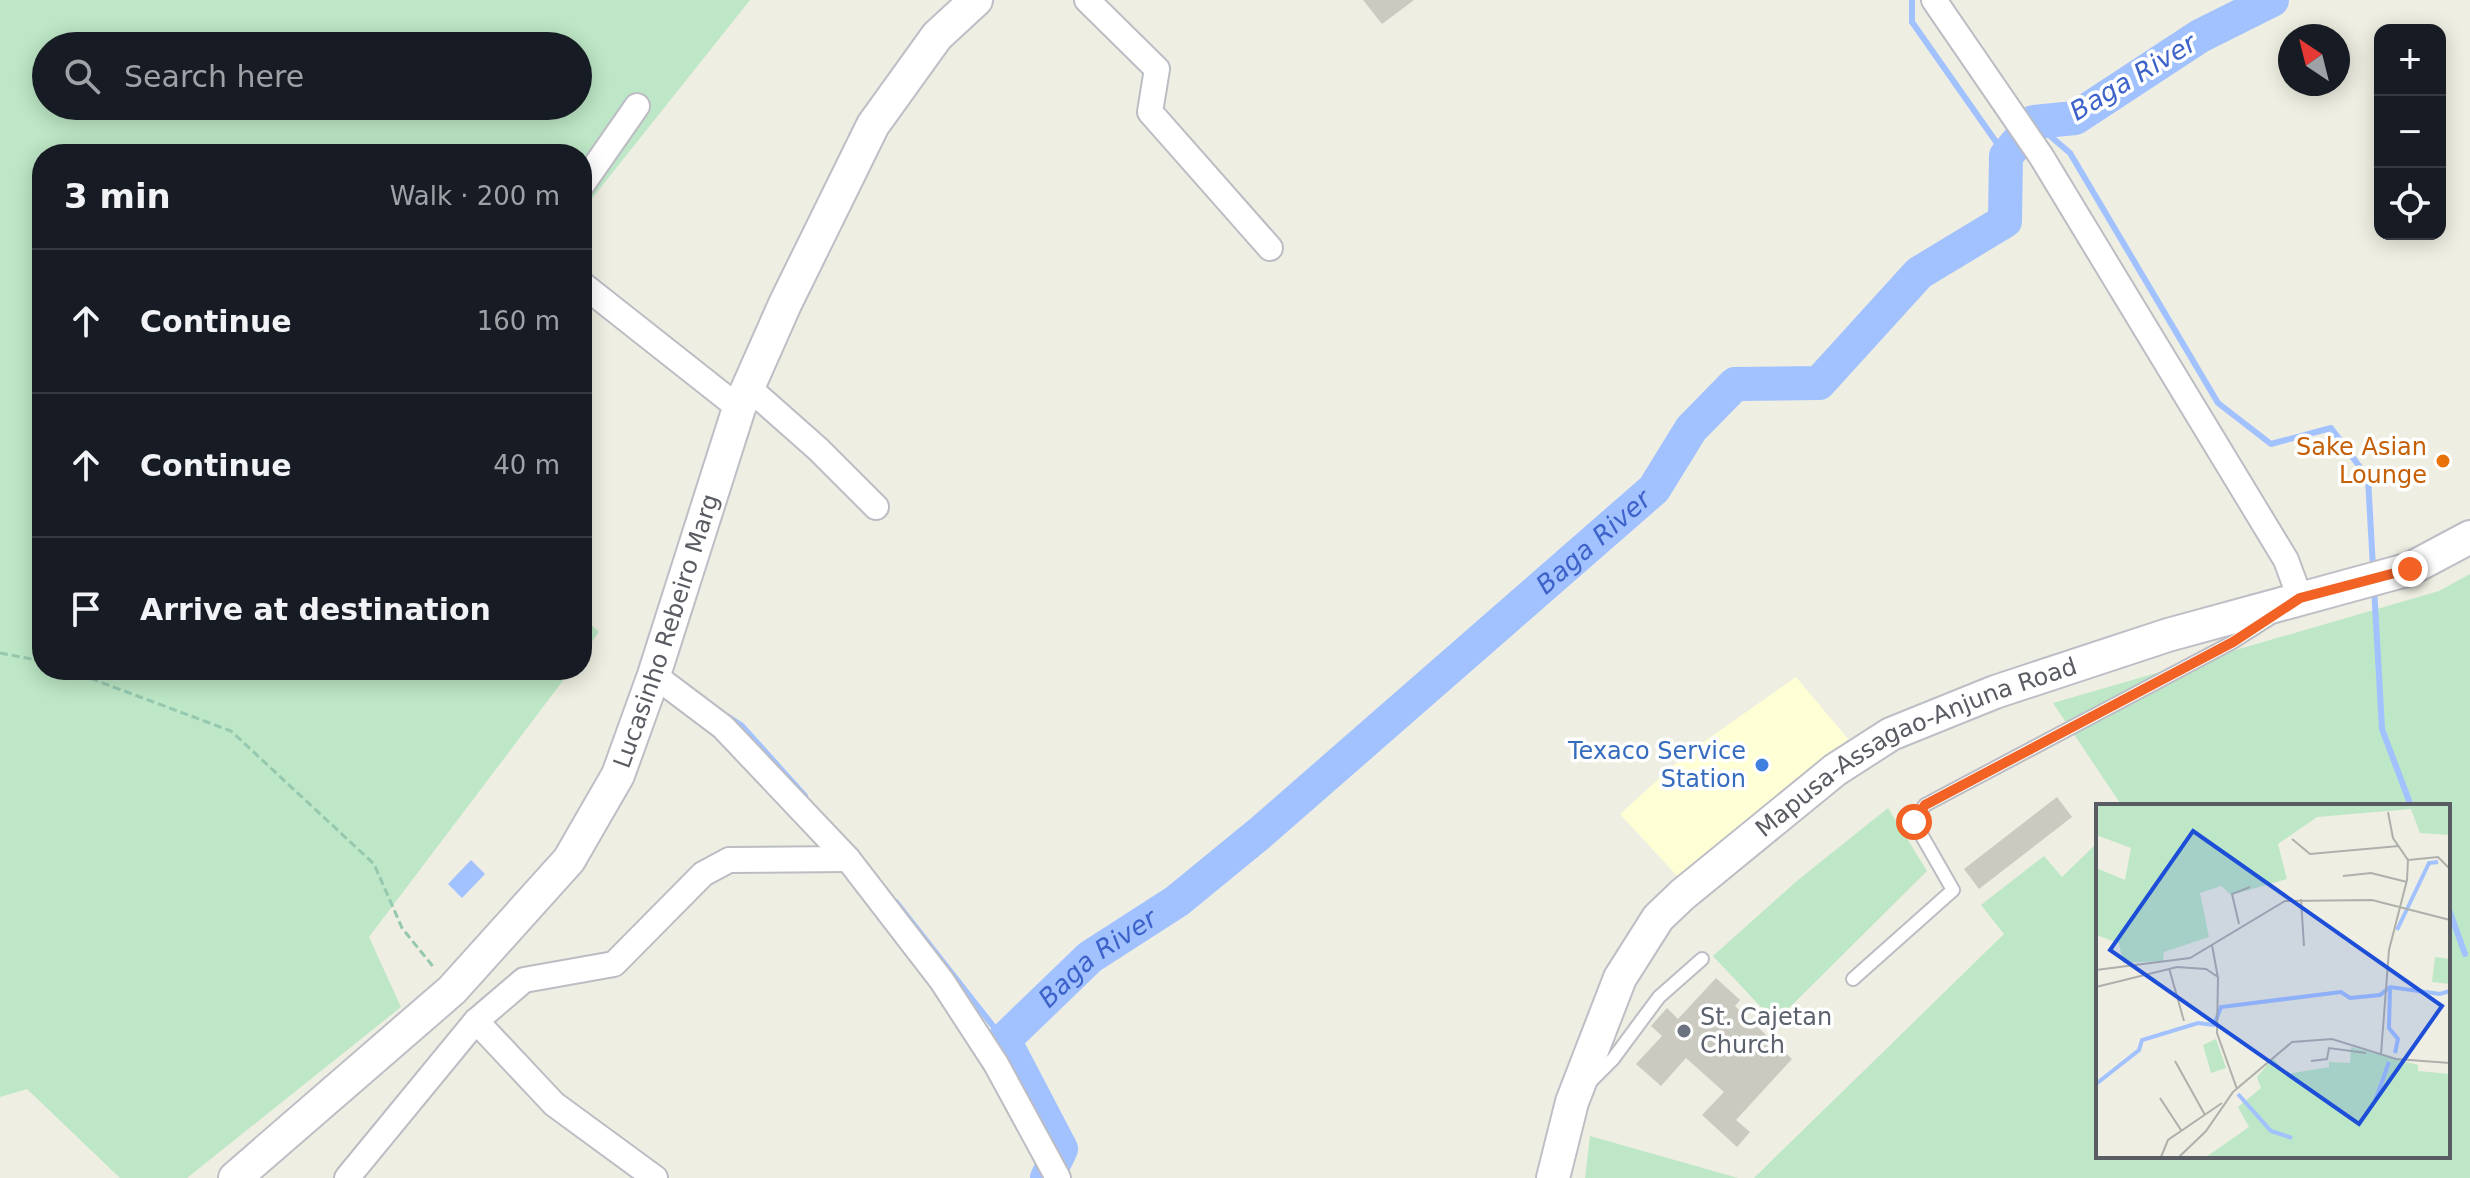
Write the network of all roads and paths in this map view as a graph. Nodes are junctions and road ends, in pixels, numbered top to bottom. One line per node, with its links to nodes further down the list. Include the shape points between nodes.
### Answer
1 (976, 0): 8 (street, Lucasinho Rebeiro Marg, via 937,36 873,125)
2 (1087, 0): 6 (street, via 1157,69 1150,112)
3 (1934, 0): 11 (street, via 2041,156 2286,560)
4 (637, 106): 5 (street)
5 (592, 171)
6 (1270, 248)
7 (592, 291): 8 (street)
8 (744, 398): 9 (street, via 818,449); 14 (street, Lucasinho Rebeiro Marg)
9 (876, 507)
10 (2470, 537): 11 (street, Mapusa-Assagao-Anjuna Road, via 2410,569)
11 (2300, 598): 18 (lane, via 2233,642 1925,805 1914,822 1953,890); 21 (street, Mapusa-Assagao-Anjuna Road, via 1995,692 1863,750 1658,918 1620,978)
12 (0, 653): 13 (path)
13 (32, 659)
14 (654, 675): 16 (street, via 723,727); 19 (street, Lucasinho Rebeiro Marg, via 618,775 569,860)
15 (95, 680): 19 (path, via 231,731 374,864 402,928)
16 (848, 859): 20 (street, via 729,860 703,874 614,964 524,980); 25 (street, via 950,993)
17 (1702, 959): 21 (lane, via 1659,997 1613,1059)
18 (1853, 979)
19 (452, 990): 22 (street, Lucasinho Rebeiro Marg)
20 (476, 1021): 23 (street); 24 (street, via 554,1104)
21 (1572, 1102): 26 (street, Mapusa-Assagao-Anjuna Road)
22 (235, 1178)
23 (347, 1178)
24 (655, 1178)
25 (1058, 1178)
26 (1553, 1178)

